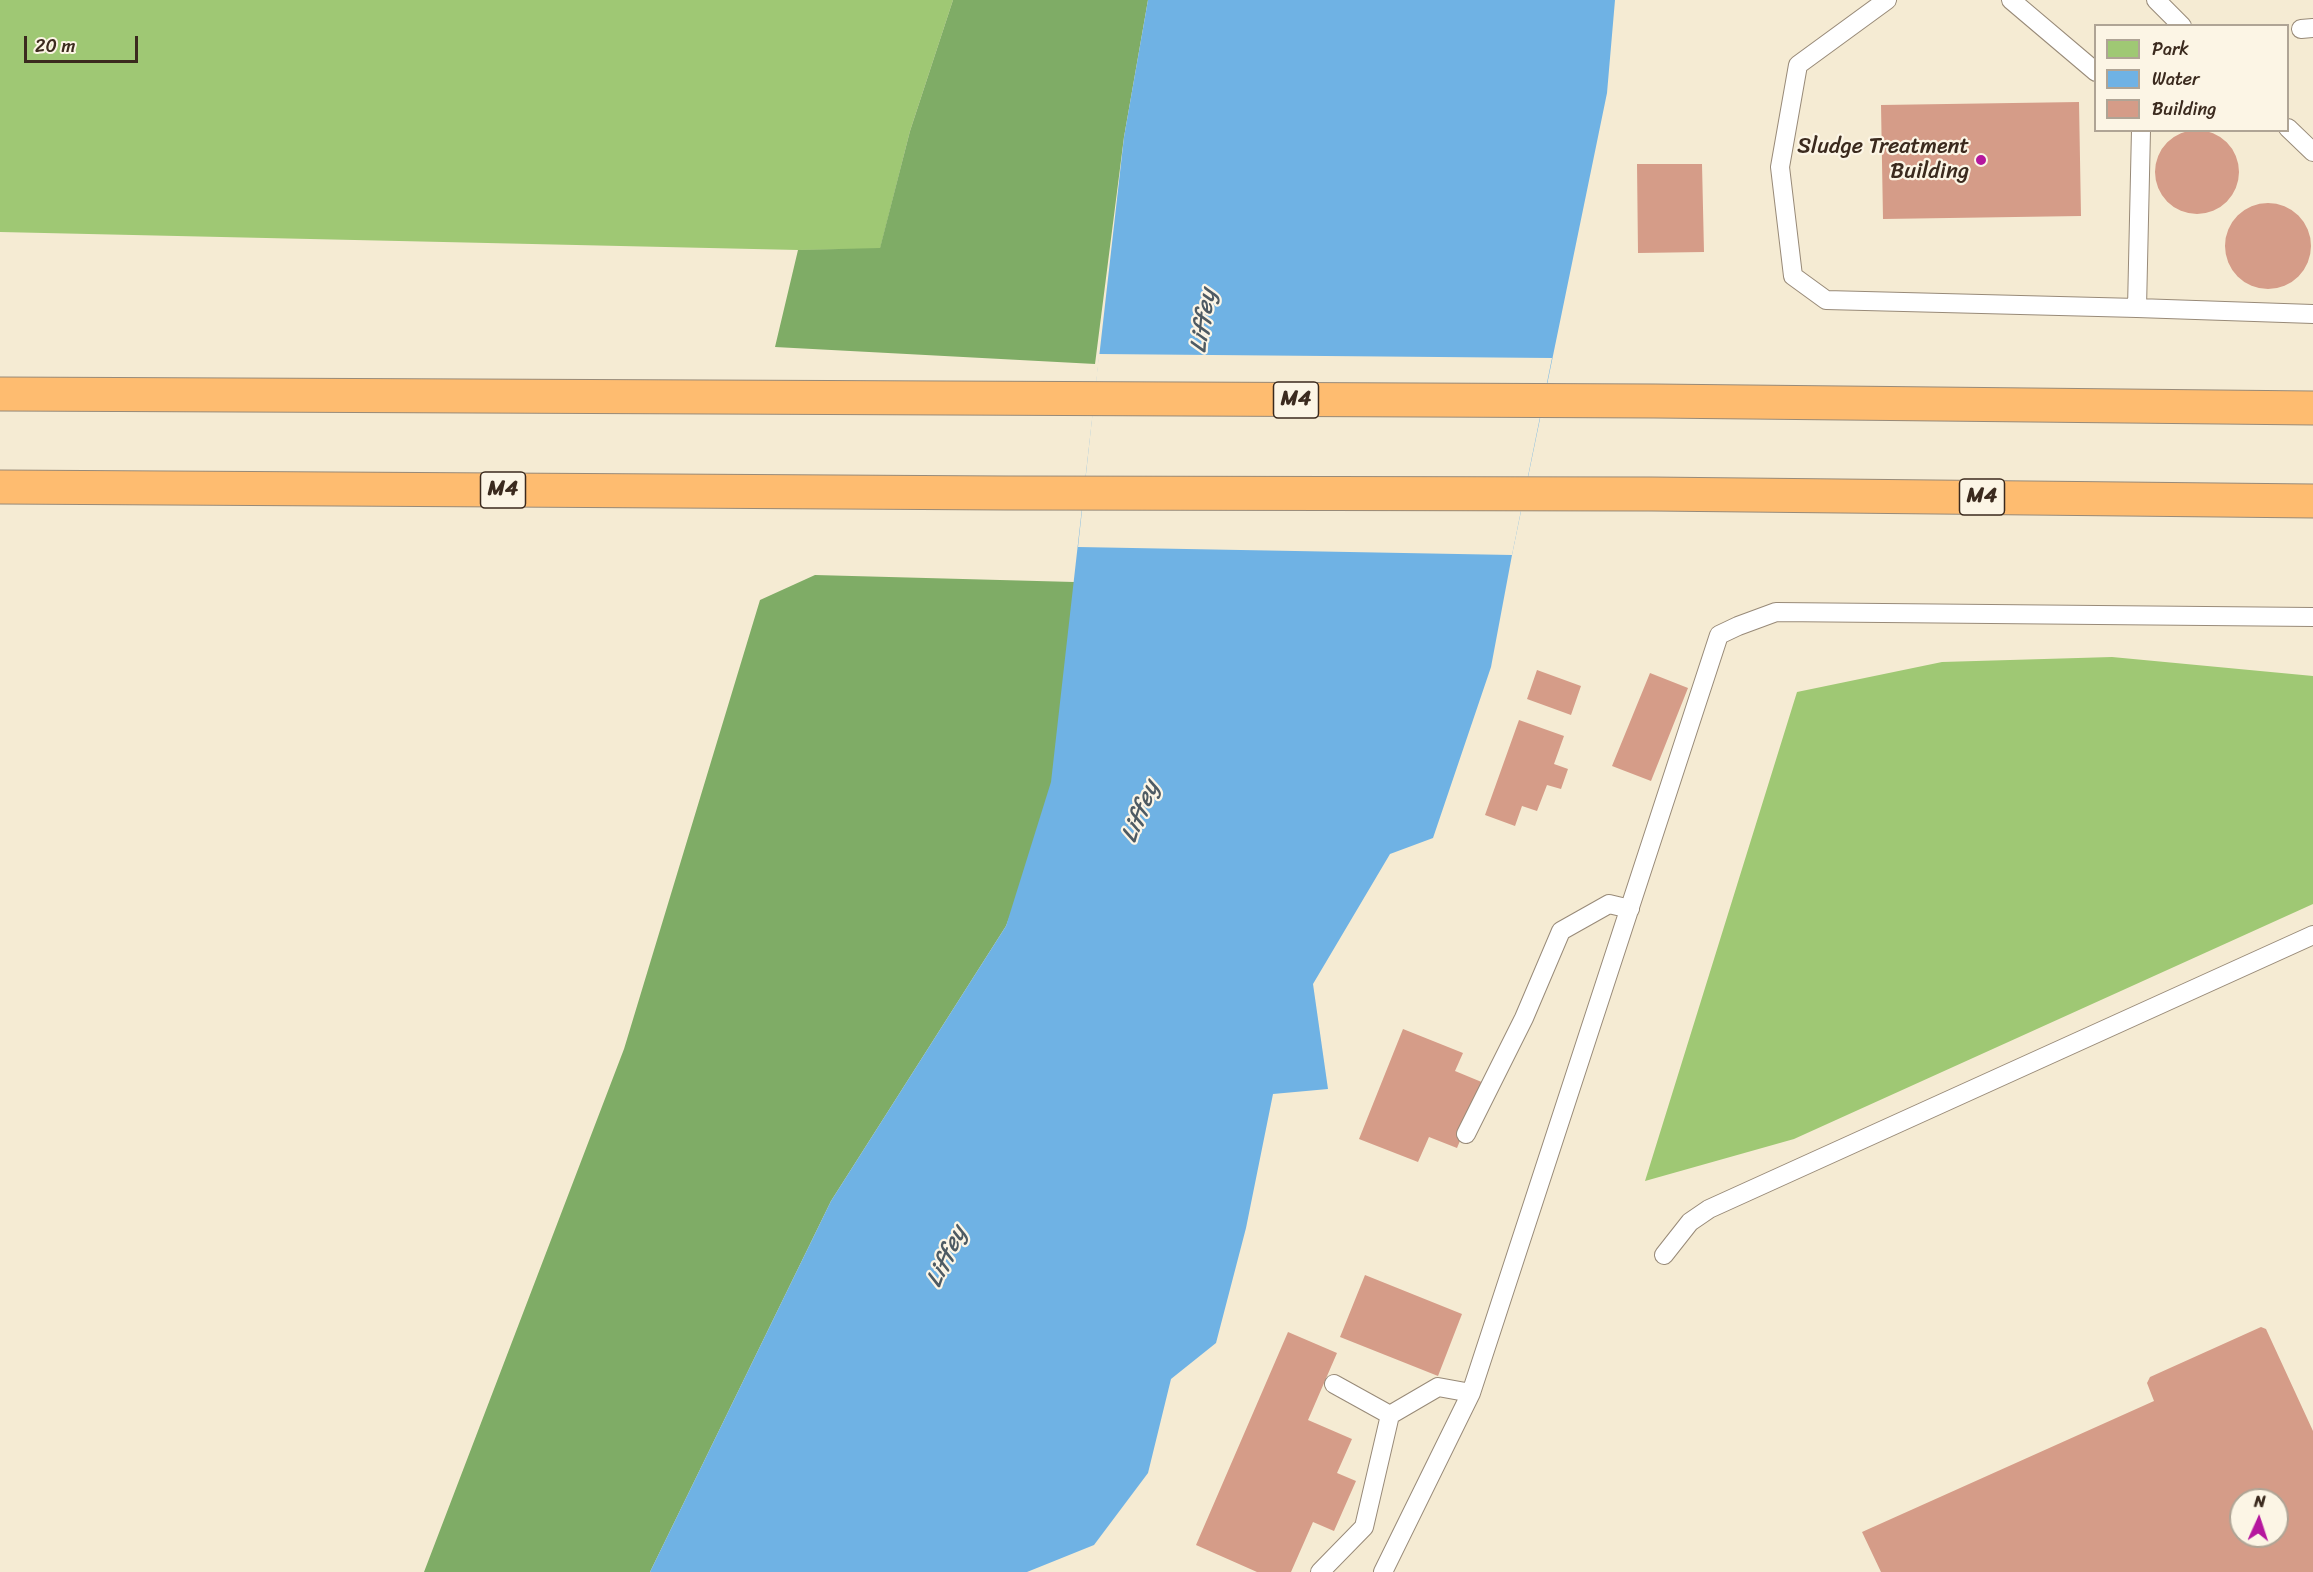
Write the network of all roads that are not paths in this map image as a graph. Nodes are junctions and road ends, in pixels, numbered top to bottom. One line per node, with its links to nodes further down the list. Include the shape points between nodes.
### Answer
1 (1887, 0): 9 (lane, via 1798,65 1780,167 1793,276 1826,300)
2 (2011, 0): 5 (lane)
3 (2156, 0): 4 (lane)
4 (2180, 24)
5 (2094, 70)
6 (2289, 129): 8 (lane)
7 (2141, 132): 9 (lane)
8 (2313, 152)
9 (2137, 308): 10 (lane)
10 (2313, 314)
11 (0, 394): 12 (highway, M4, via 1655,401)
12 (2313, 408)
13 (0, 487): 14 (highway, M4)
14 (2313, 501)
15 (2313, 617): 16 (lane, via 1776,612 1738,626 1719,635)
16 (1630, 909): 18 (lane, via 1609,904 1561,931 1524,1018); 21 (lane)
17 (2313, 935): 19 (lane, via 1709,1209 1679,1233)
18 (1466, 1134)
19 (1664, 1255)
20 (1334, 1384): 22 (lane)
21 (1472, 1393): 22 (lane, via 1438,1387); 24 (lane)
22 (1390, 1415): 23 (lane, via 1364,1527)
23 (1320, 1572)
24 (1383, 1572)

